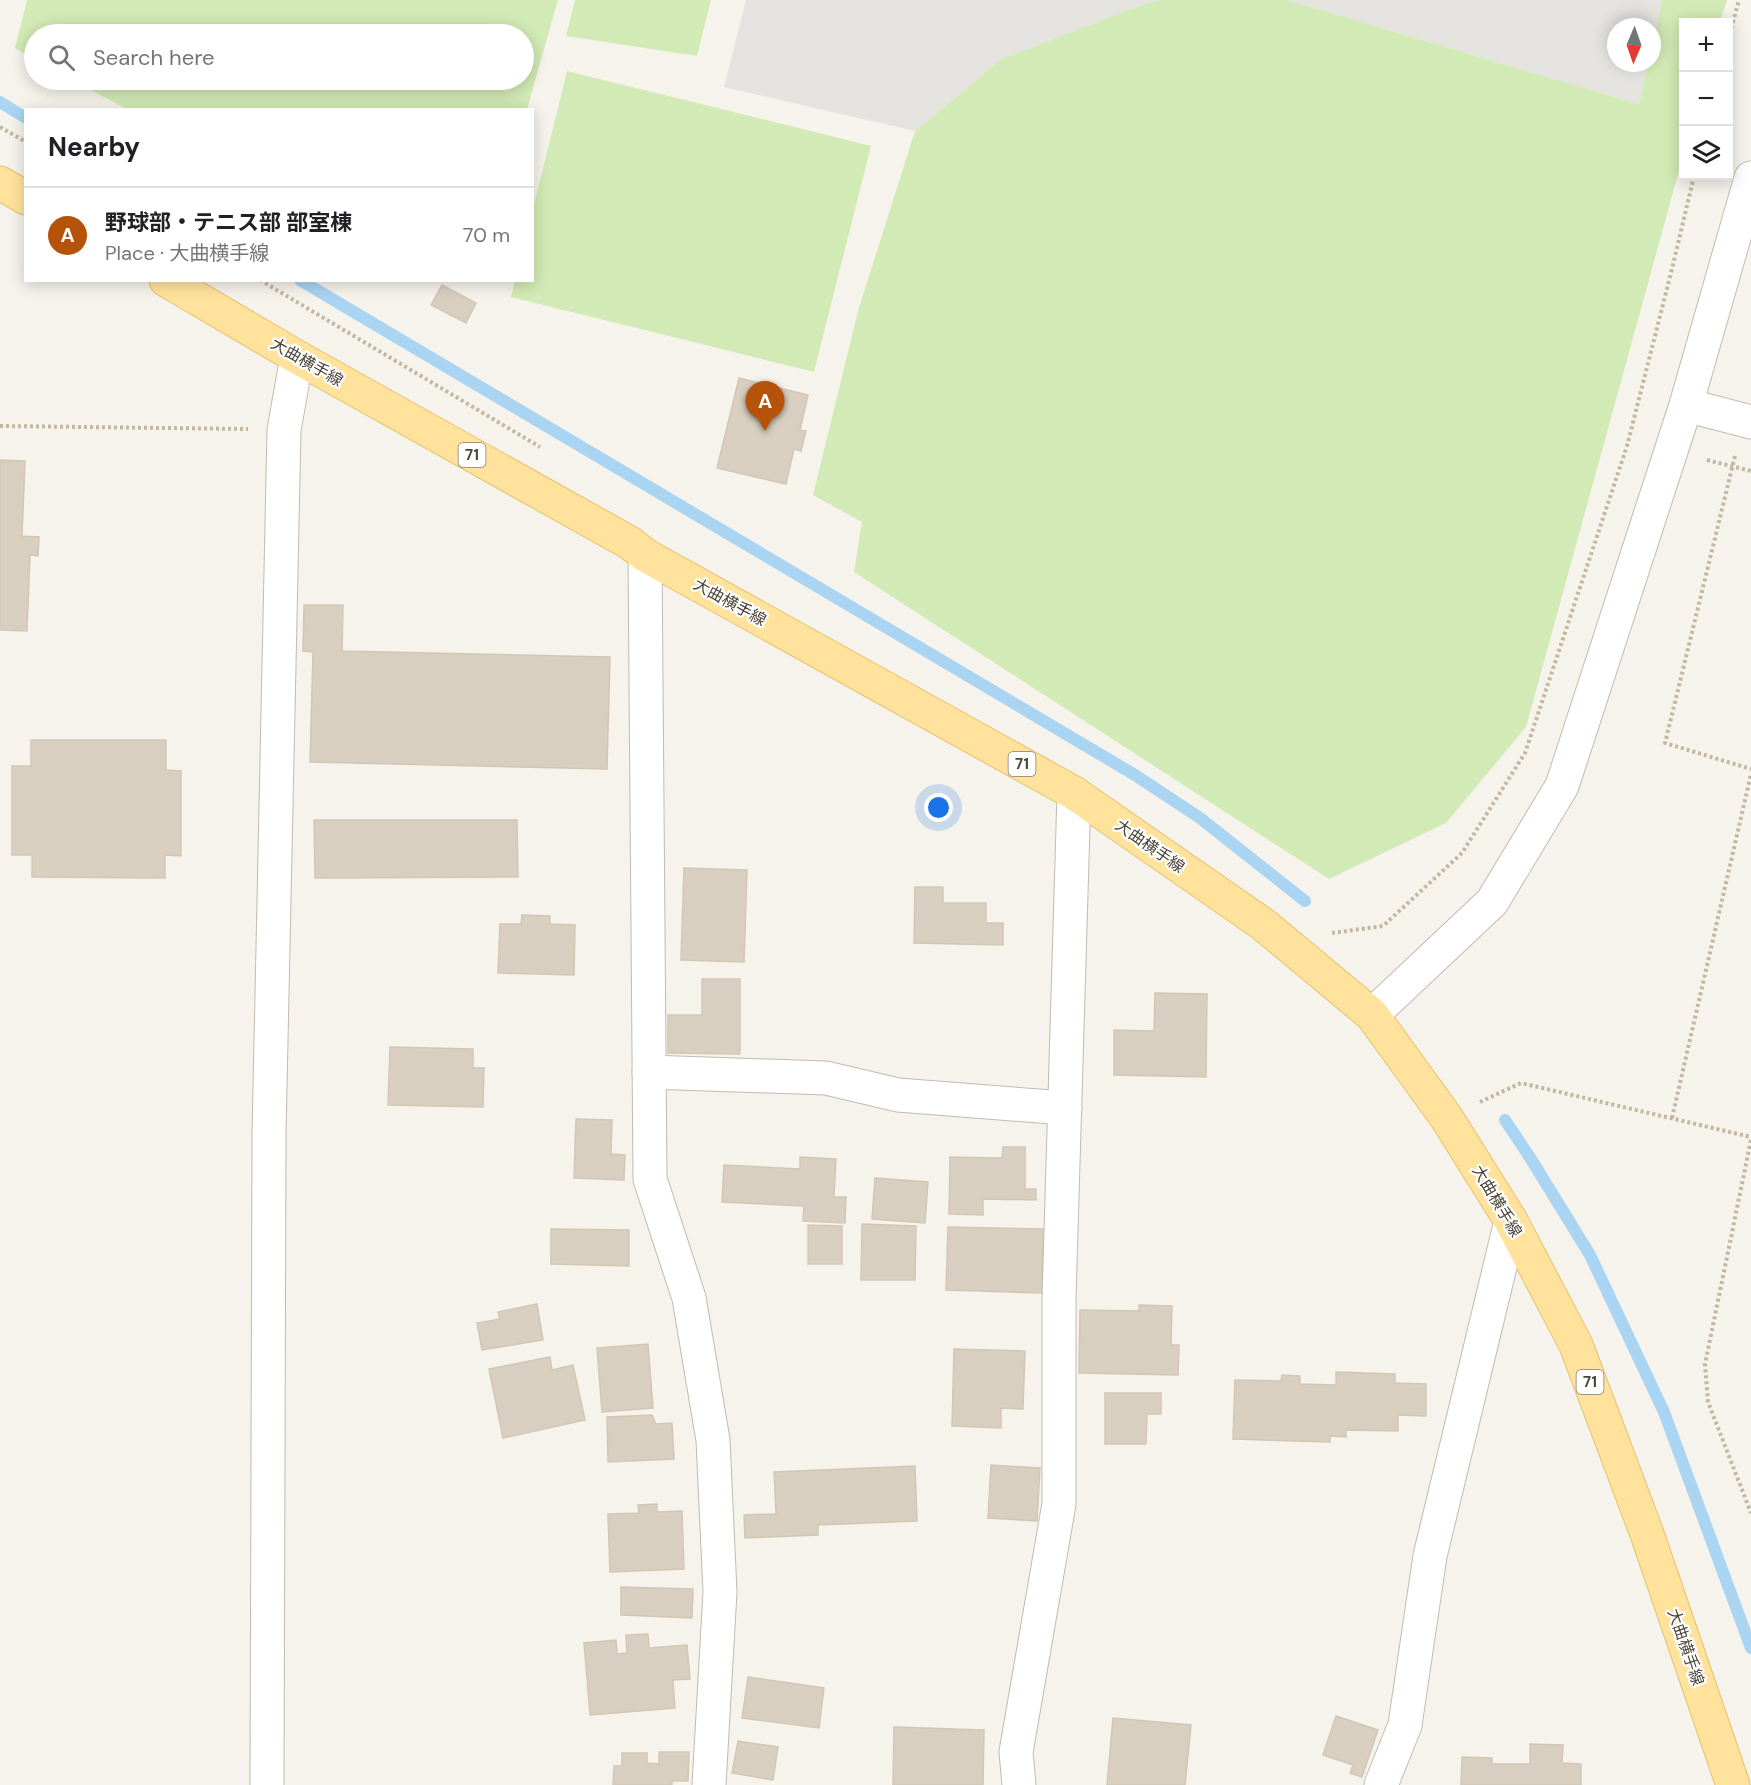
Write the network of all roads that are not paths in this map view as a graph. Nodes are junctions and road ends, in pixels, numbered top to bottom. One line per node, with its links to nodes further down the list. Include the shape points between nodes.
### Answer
1 (1751, 178): 6 (street)
2 (0, 183): 3 (main road)
3 (24, 197)
4 (169, 282): 5 (main road, 大曲横手線 / 71)
5 (297, 357): 8 (main road, 大曲横手線 / 71, via 630,543); 14 (street, via 284,430 269,1135)
6 (1686, 405): 7 (street); 10 (street, via 1562,786 1492,902)
7 (1748, 421)
8 (645, 555): 9 (main road, 大曲横手線 / 71); 11 (street)
9 (1074, 793): 10 (main road, 大曲横手線 / 71, via 1264,925); 12 (street)
10 (1372, 1015): 13 (main road, 大曲横手線 / 71, via 1446,1117)
11 (649, 1072): 12 (street, via 826,1078 898,1095); 15 (street, via 650,1179 689,1298 713,1440 720,1592)
12 (1065, 1108): 16 (street, via 1059,1299 1059,1504 1016,1752)
13 (1511, 1221): 17 (street, via 1430,1556 1405,1725); 18 (main road, 大曲横手線 / 71, via 1576,1345 1647,1534)
14 (267, 1785)
15 (709, 1785)
16 (1019, 1785)
17 (1381, 1785)
18 (1732, 1785)

